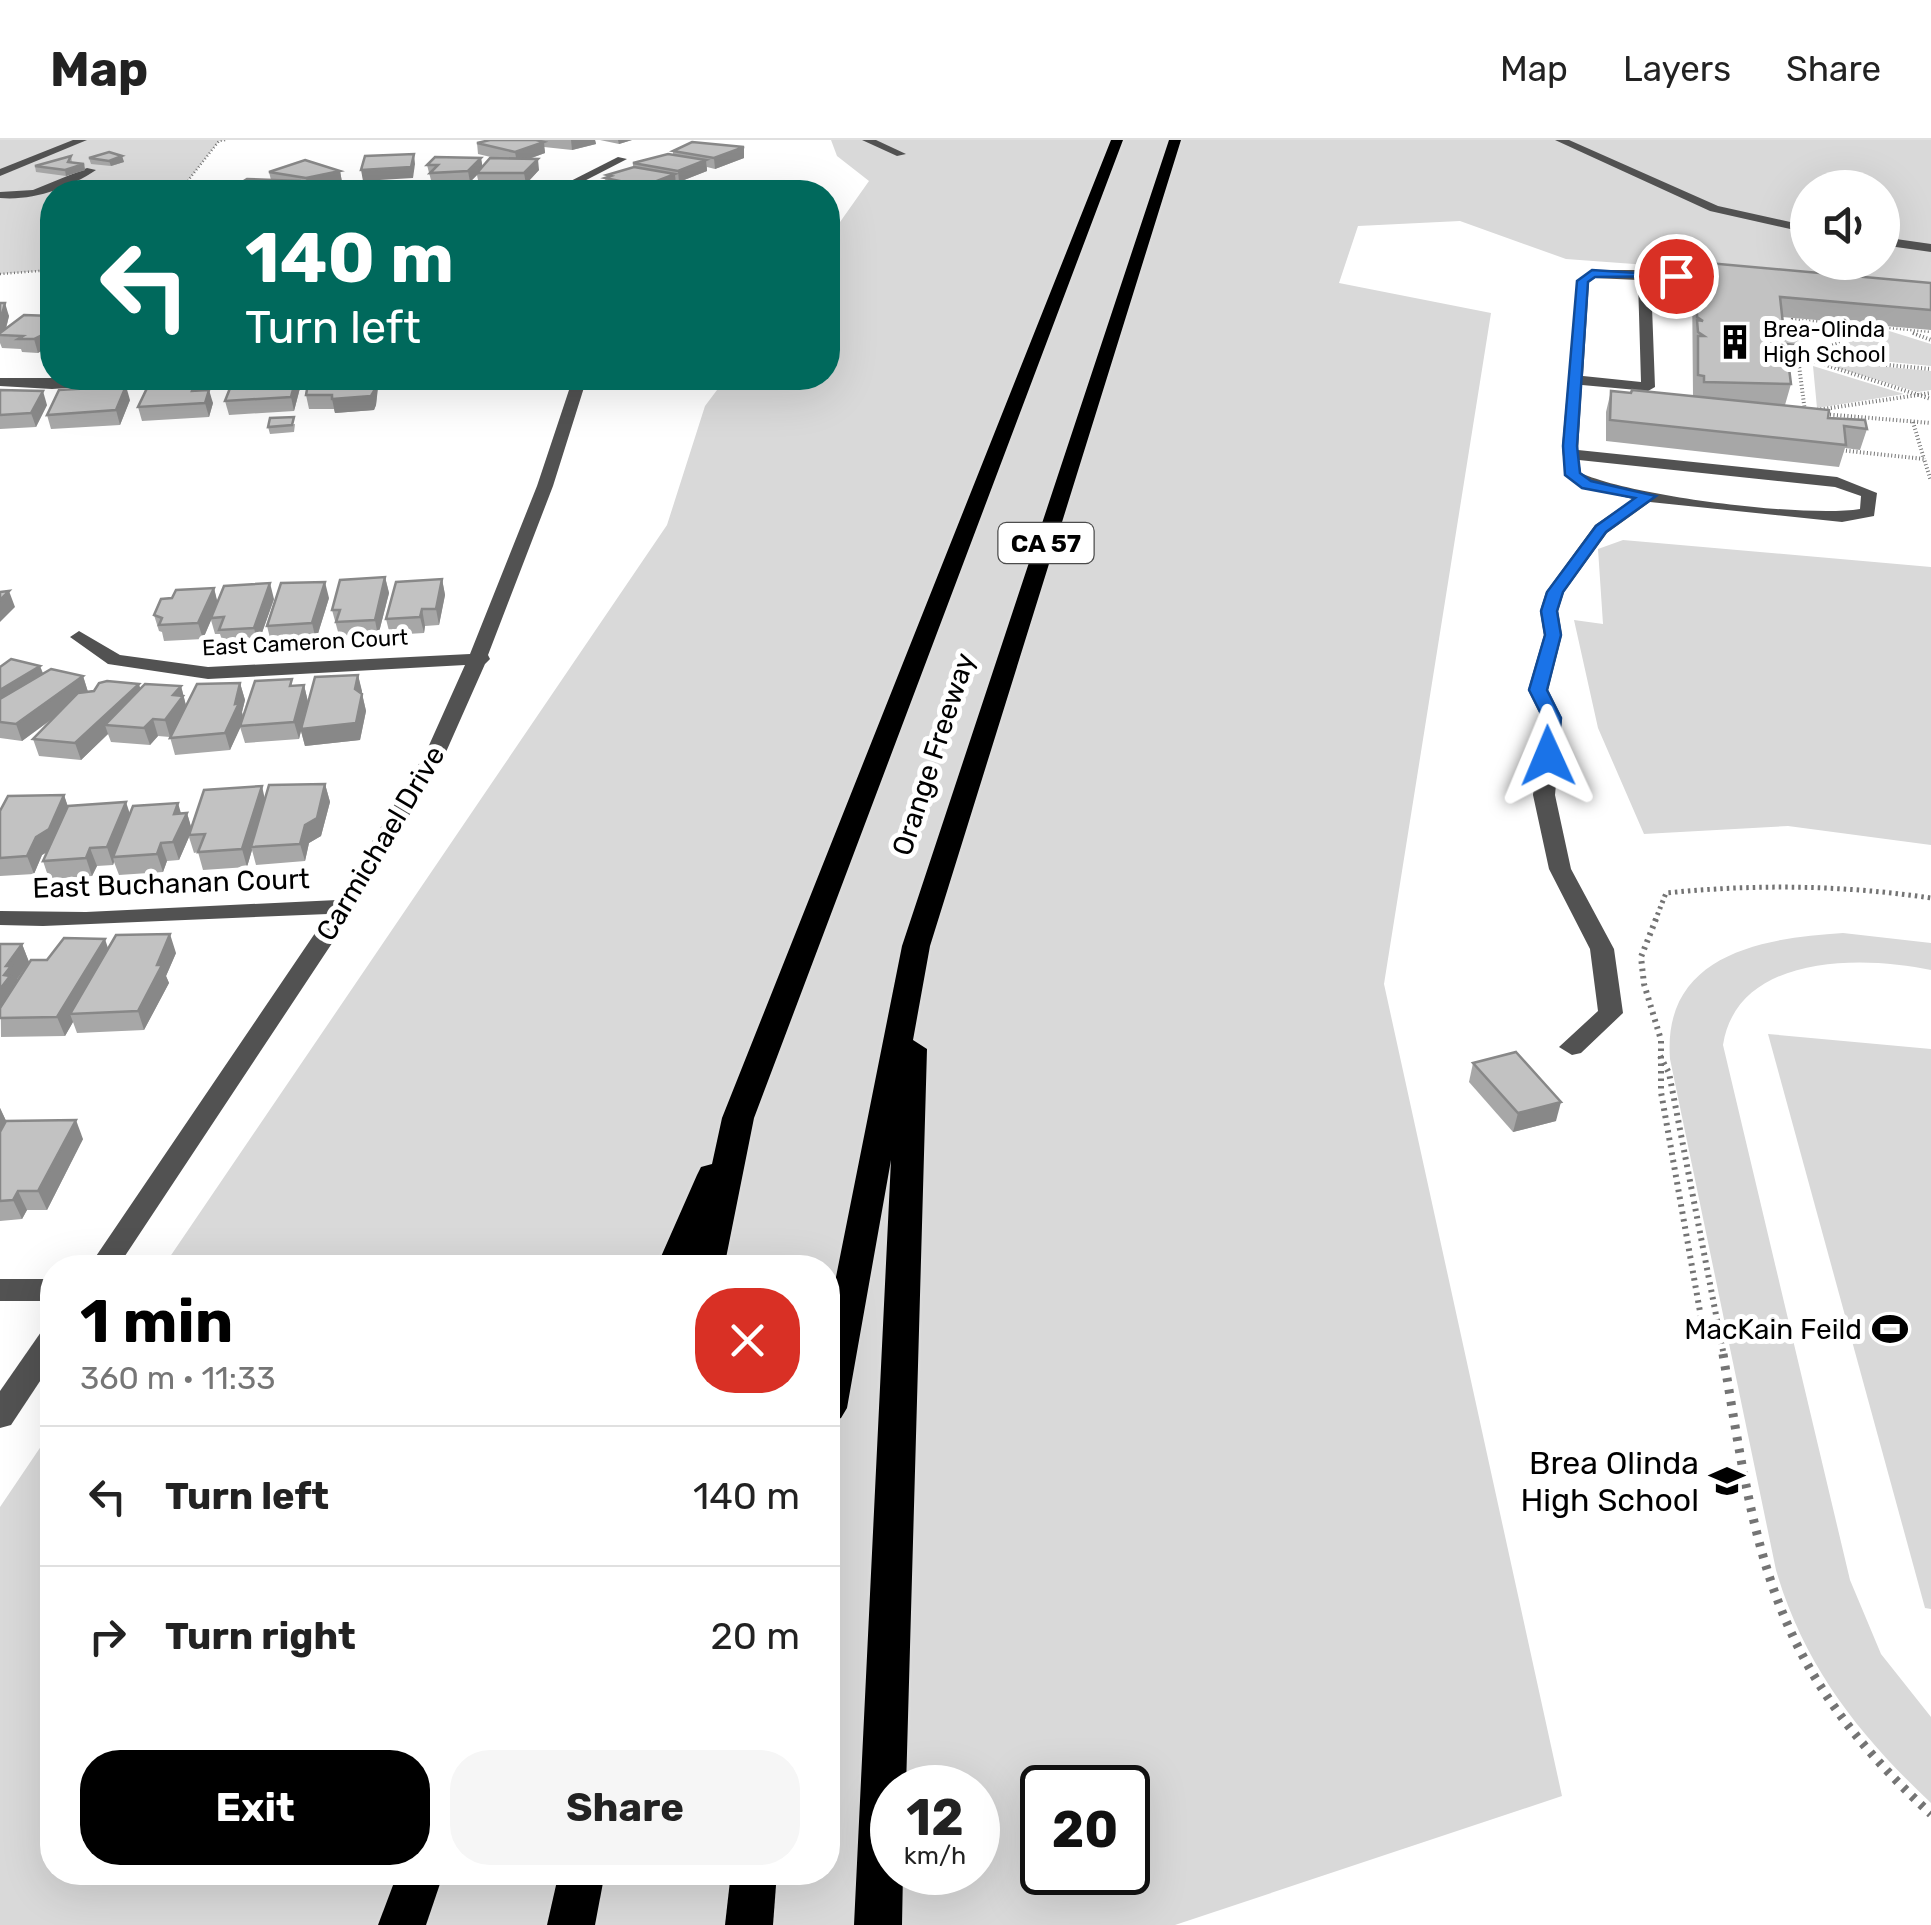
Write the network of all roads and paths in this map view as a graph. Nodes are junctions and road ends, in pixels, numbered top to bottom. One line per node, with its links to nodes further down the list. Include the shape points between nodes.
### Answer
1 (82, 140): 10 (street)
2 (226, 140): 12 (path)
3 (867, 140): 7 (street)
4 (1117, 140): 55 (highway, Orange Freeway / CA 57)
5 (1175, 140): 52 (highway, Orange Freeway / CA 57)
6 (1560, 140): 16 (street, via 1714,210)
7 (901, 154)
8 (622, 159): 13 (street)
9 (91, 170): 11 (street)
10 (0, 172)
11 (69, 180)
12 (188, 180)
13 (579, 180)
14 (40, 193): 15 (street)
15 (0, 195)
16 (1790, 226)
17 (1900, 244): 18 (street)
18 (1931, 248)
19 (40, 271): 20 (path)
20 (0, 274)
21 (1644, 274): 22 (street); 29 (street, via 1592,274 1583,281); 29 (street, via 1648,387)
22 (1753, 282)
23 (1885, 328): 24 (path); 27 (path); 27 (path, via 1792,319)
24 (1904, 330): 25 (path); 26 (path)
25 (1931, 332)
26 (1931, 340)
27 (1798, 356): 28 (path); 33 (path); 35 (path)
28 (1931, 369)
29 (1575, 380): 43 (street)
30 (0, 382): 31 (street)
31 (40, 384)
32 (576, 390): 48 (street, Carmichael Drive)
33 (1918, 395): 34 (path); 35 (path)
34 (1931, 396)
35 (1805, 412): 36 (path)
36 (1850, 416): 37 (path); 39 (path)
37 (1912, 422): 38 (path); 44 (path)
38 (1931, 424)
39 (1853, 426)
40 (1856, 442): 42 (path)
41 (1830, 449): 42 (path)
42 (1858, 452): 44 (path)
43 (1570, 454): 46 (street, via 1572,475 1587,485); 46 (street, via 1837,482 1868,493 1871,504 1868,513 1842,516)
44 (1924, 459): 45 (path)
45 (1931, 481)
46 (1648, 496): 53 (street, via 1601,529 1555,592 1549,611 1553,635 1538,690 1552,718 1544,795 1560,868 1602,949 1610,1013)
47 (79, 637): 48 (street, East Cameron Court, via 115,660 208,674)
48 (481, 659): 50 (street, Carmichael Drive, via 437,750)
49 (1931, 898): 54 (path, via 1859,886 1666,893 1641,958)
50 (345, 907): 51 (street, East Buchanan Court); 56 (street, Carmichael Drive)
51 (0, 918)
52 (916, 946): 62 (highway, Orange Freeway / CA 57); 72 (highway)
53 (1572, 1048)
54 (1660, 1056): 61 (path, via 1669,1073); 61 (path, via 1702,1324)
55 (738, 1118): 57 (highway); 58 (highway, Orange Freeway / CA 57)
56 (111, 1255)
57 (679, 1255)
58 (710, 1255)
59 (0, 1290): 60 (street)
60 (40, 1290)
61 (1718, 1324): 65 (path, via 1739,1449 1790,1640 1856,1738)
62 (840, 1345)
63 (40, 1358): 64 (street)
64 (0, 1416)
65 (1931, 1814)
66 (416, 1885): 69 (highway)
67 (579, 1885): 70 (highway)
68 (753, 1885): 71 (highway)
69 (402, 1925)
70 (571, 1925)
71 (749, 1925)
72 (878, 1925)

